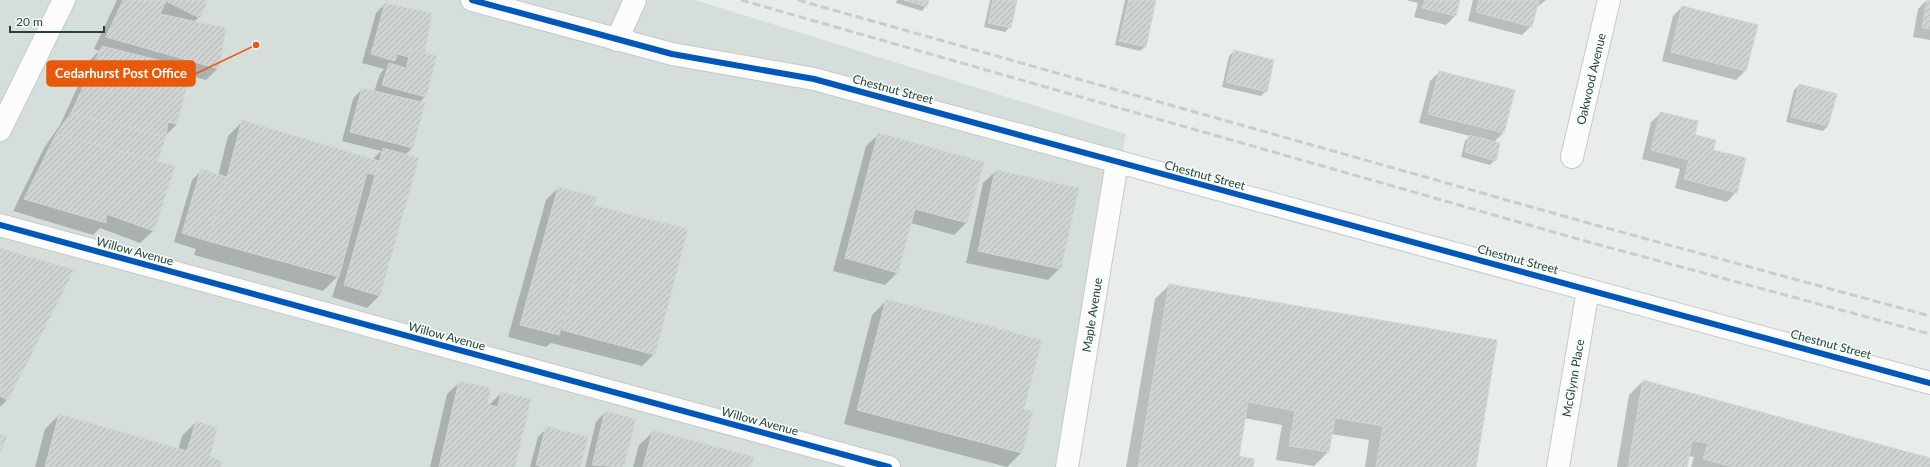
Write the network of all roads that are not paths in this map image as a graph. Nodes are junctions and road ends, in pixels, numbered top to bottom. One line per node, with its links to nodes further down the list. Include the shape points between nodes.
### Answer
1 (64, 0): 6 (street)
2 (472, 0): 5 (street, Chestnut Street)
3 (635, 0): 5 (street)
4 (1609, 0): 7 (street, Oakwood Avenue)
5 (617, 40): 8 (street, Chestnut Street, via 672,54 814,79)
6 (0, 130)
7 (1572, 158)
8 (1117, 162): 10 (street, Chestnut Street); 13 (street, Maple Avenue)
9 (0, 226): 12 (street, Willow Avenue)
10 (1588, 290): 11 (street, Chestnut Street); 14 (street, McGlynn Place)
11 (1930, 383)
12 (889, 467)
13 (1066, 467)
14 (1558, 467)

